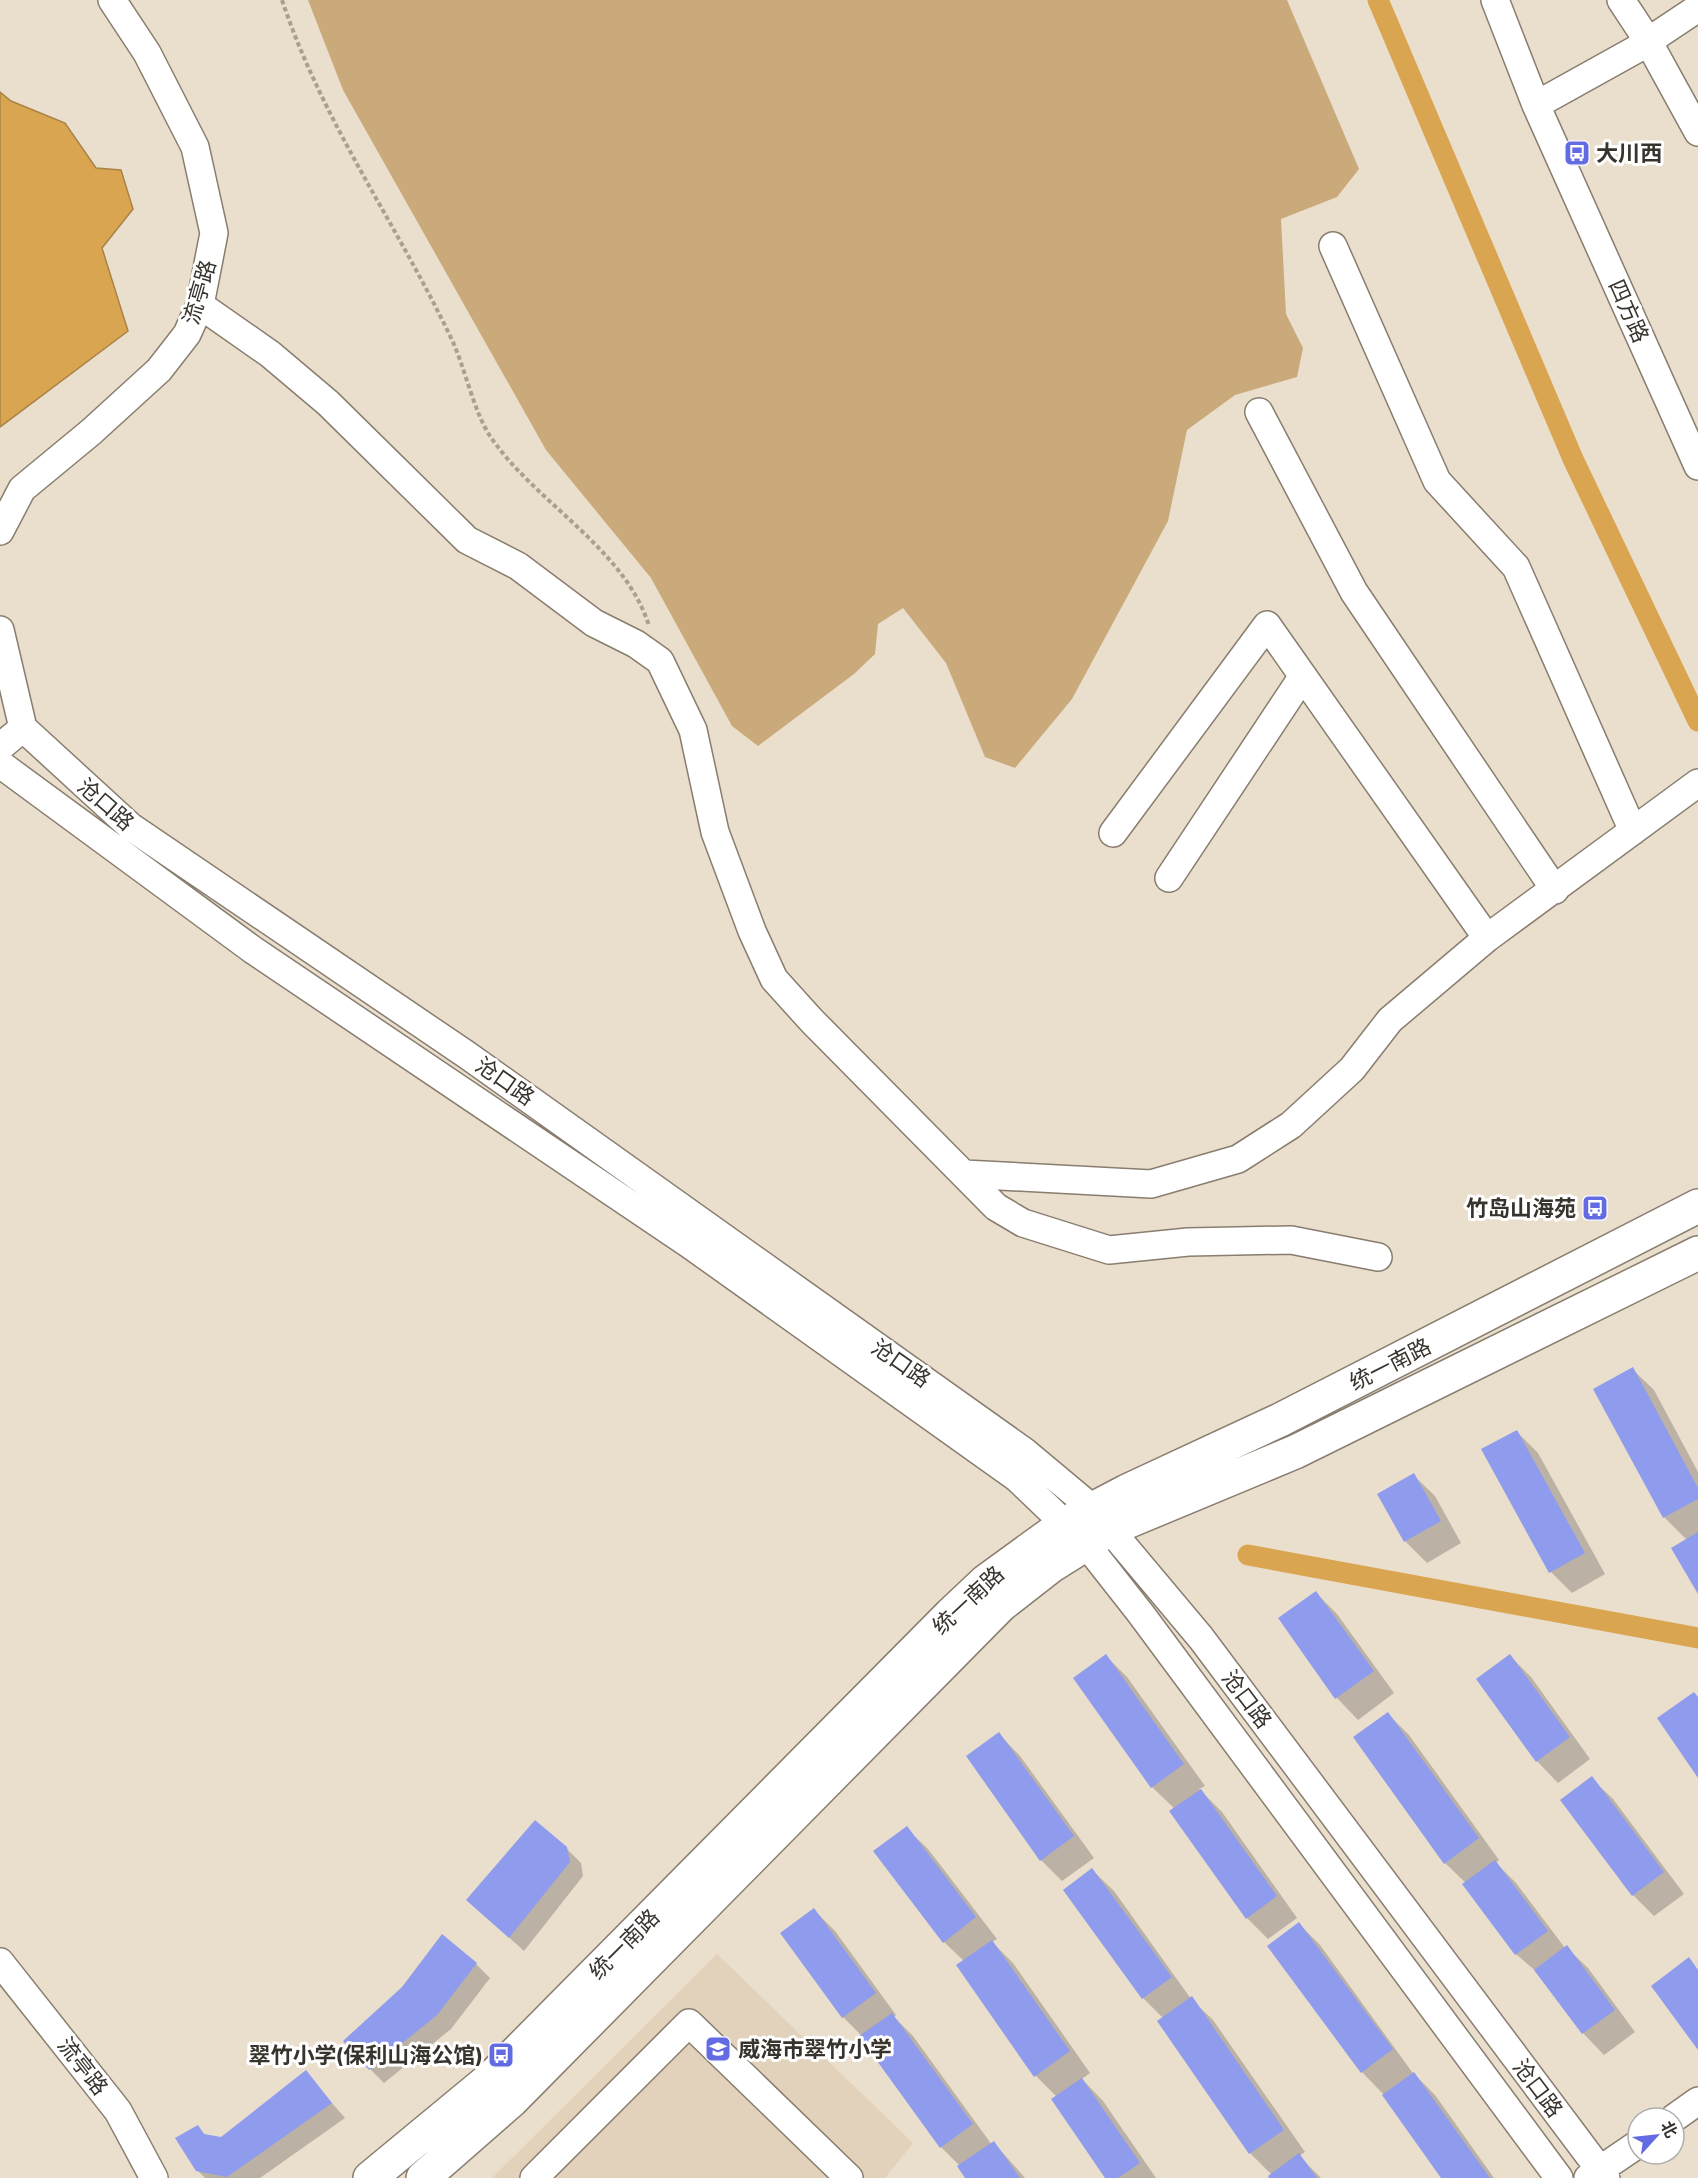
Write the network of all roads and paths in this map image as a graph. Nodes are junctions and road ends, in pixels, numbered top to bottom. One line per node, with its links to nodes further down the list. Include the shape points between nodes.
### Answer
1 (112, 0): 10 (street, 流亭路, via 147,53 195,147 214,233)
2 (282, 0): 15 (path, via 298,48 332,121 453,341 489,435 513,465 621,573 647,618)
3 (1495, 0): 7 (street, 四方路)
4 (1621, 0): 6 (street)
5 (1698, 8): 6 (street)
6 (1648, 41): 7 (street); 8 (street)
7 (1536, 105): 12 (street, 四方路)
8 (1698, 132)
9 (1333, 246): 21 (street, via 1437,482 1516,567)
10 (200, 305): 13 (street, 流亭路, via 187,334 159,370 22,489); 15 (street, via 270,354 328,403 467,540 518,566 594,623)
11 (1259, 412): 24 (street, via 1354,592)
12 (1698, 466)
13 (0, 531)
14 (0, 630): 17 (street)
15 (660, 661): 26 (street, via 693,730 716,832 774,979)
16 (1303, 676): 22 (street, via 1267,625); 23 (street); 25 (street)
17 (23, 728): 18 (street); 30 (street, 沧口路, via 131,827 467,1055 1025,1452)
18 (0, 747)
19 (0, 764): 30 (street, 沧口路, via 253,950 689,1244)
20 (1698, 783): 21 (street)
21 (1633, 831): 24 (street)
22 (1113, 832)
23 (1169, 878)
24 (1555, 890): 25 (street)
25 (1487, 938): 26 (street, via 1390,1020 1352,1069 1291,1125 1238,1159 1151,1184)
26 (964, 1174): 29 (street, via 996,1207 1023,1223 1109,1250 1188,1242 1291,1240)
27 (1698, 1206): 30 (main road, 统一南路, via 1280,1420)
28 (1698, 1253): 30 (main road, 统一南路, via 1295,1452)
29 (1378, 1257)
30 (1089, 1526): 33 (street, 沧口路, via 1201,1638); 35 (main road, 统一南路, via 986,1581 491,2078); 36 (main road, 统一南路, via 1050,1566 1001,1605 512,2100); 39 (street, 沧口路, via 1194,1683)
31 (0, 1962): 34 (street, 流亭路, via 118,2111)
32 (1626, 2154): 33 (street)
33 (1598, 2176)
34 (154, 2178)
35 (370, 2178)
36 (423, 2178)
37 (534, 2178): 38 (street, via 690,2023)
38 (849, 2178)
39 (1559, 2178)

